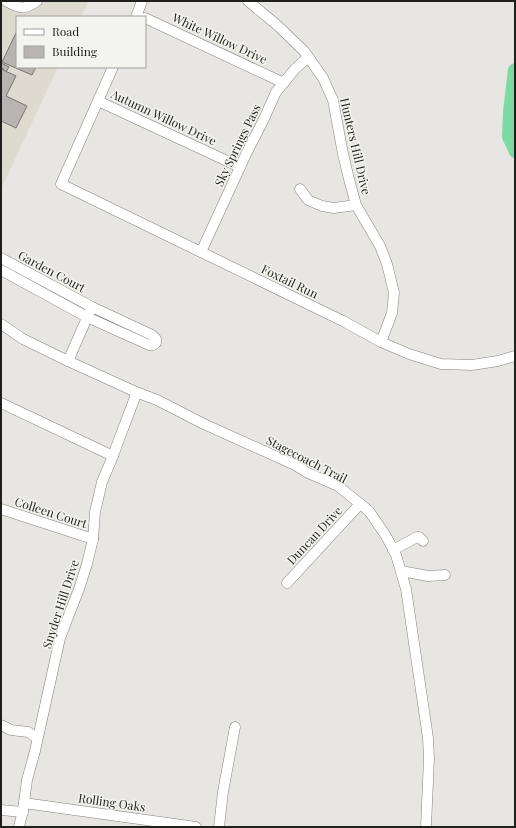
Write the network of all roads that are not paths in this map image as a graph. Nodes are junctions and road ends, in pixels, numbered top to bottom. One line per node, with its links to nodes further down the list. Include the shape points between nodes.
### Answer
1 (6, 1): 2 (street, via 18,8)
2 (37, 1)
3 (142, 1): 5 (street)
4 (248, 1): 7 (street, Hunters Hill Drive, via 277,25)
5 (141, 16)
6 (146, 18): 9 (street, White Willow Drive)
7 (308, 57): 9 (street, Sky Springs Pass); 13 (street, Hunters Hill Drive, via 323,78 333,100)
8 (113, 68): 10 (street)
9 (284, 83): 11 (street, Sky Springs Pass, via 276,92)
10 (98, 101): 11 (street, Autumn Willow Drive); 14 (street, Foxtail Run, via 61,184)
11 (240, 167): 14 (street, Sky Springs Pass)
12 (300, 189): 13 (street, via 308,200 322,206 334,208)
13 (356, 205): 20 (street, Hunters Hill Drive, via 380,246 394,293 392,312)
14 (201, 252): 20 (street, Foxtail Run)
15 (1, 258): 17 (street, Garden Court)
16 (1, 270): 18 (street, Garden Court)
17 (92, 307): 18 (street, Garden Court); 18 (street, Garden Court, via 152,335 156,342 149,345)
18 (87, 317): 22 (street, Garden Court)
19 (1, 324): 22 (street, Stagecoach Trail, via 23,339)
20 (381, 342): 21 (street, Foxtail Run, via 441,364 472,365)
21 (515, 356)
22 (68, 360): 23 (street, Stagecoach Trail)
23 (136, 392): 25 (street, Snyder Hill Drive); 26 (street, Stagecoach Trail, via 338,486)
24 (1, 403): 25 (street)
25 (113, 456): 28 (street, Snyder Hill Drive, via 102,482 95,512)
26 (360, 504): 30 (street, Stagecoach Trail, via 369,511); 33 (street, Duncan Drive)
27 (1, 509): 28 (street, Colleen Court)
28 (93, 539): 36 (street, Snyder Hill Drive, via 79,589 60,638)
29 (422, 541): 30 (street, via 417,537)
30 (393, 550): 31 (street, Stagecoach Trail)
31 (401, 572): 32 (street, via 428,576); 42 (street, Stagecoach Trail, via 406,589 428,738)
32 (445, 575)
33 (287, 582)
34 (1, 725): 36 (street, via 11,730 28,732)
35 (235, 727): 41 (street)
36 (37, 738): 37 (street, Snyder Hill Drive, via 27,780)
37 (24, 808): 38 (street, Rolling Oaks); 39 (street, Snyder Hill Drive); 40 (street, Rolling Oaks, via 63,808)
38 (1, 810)
39 (19, 827)
40 (196, 827)
41 (219, 827)
42 (426, 827)

